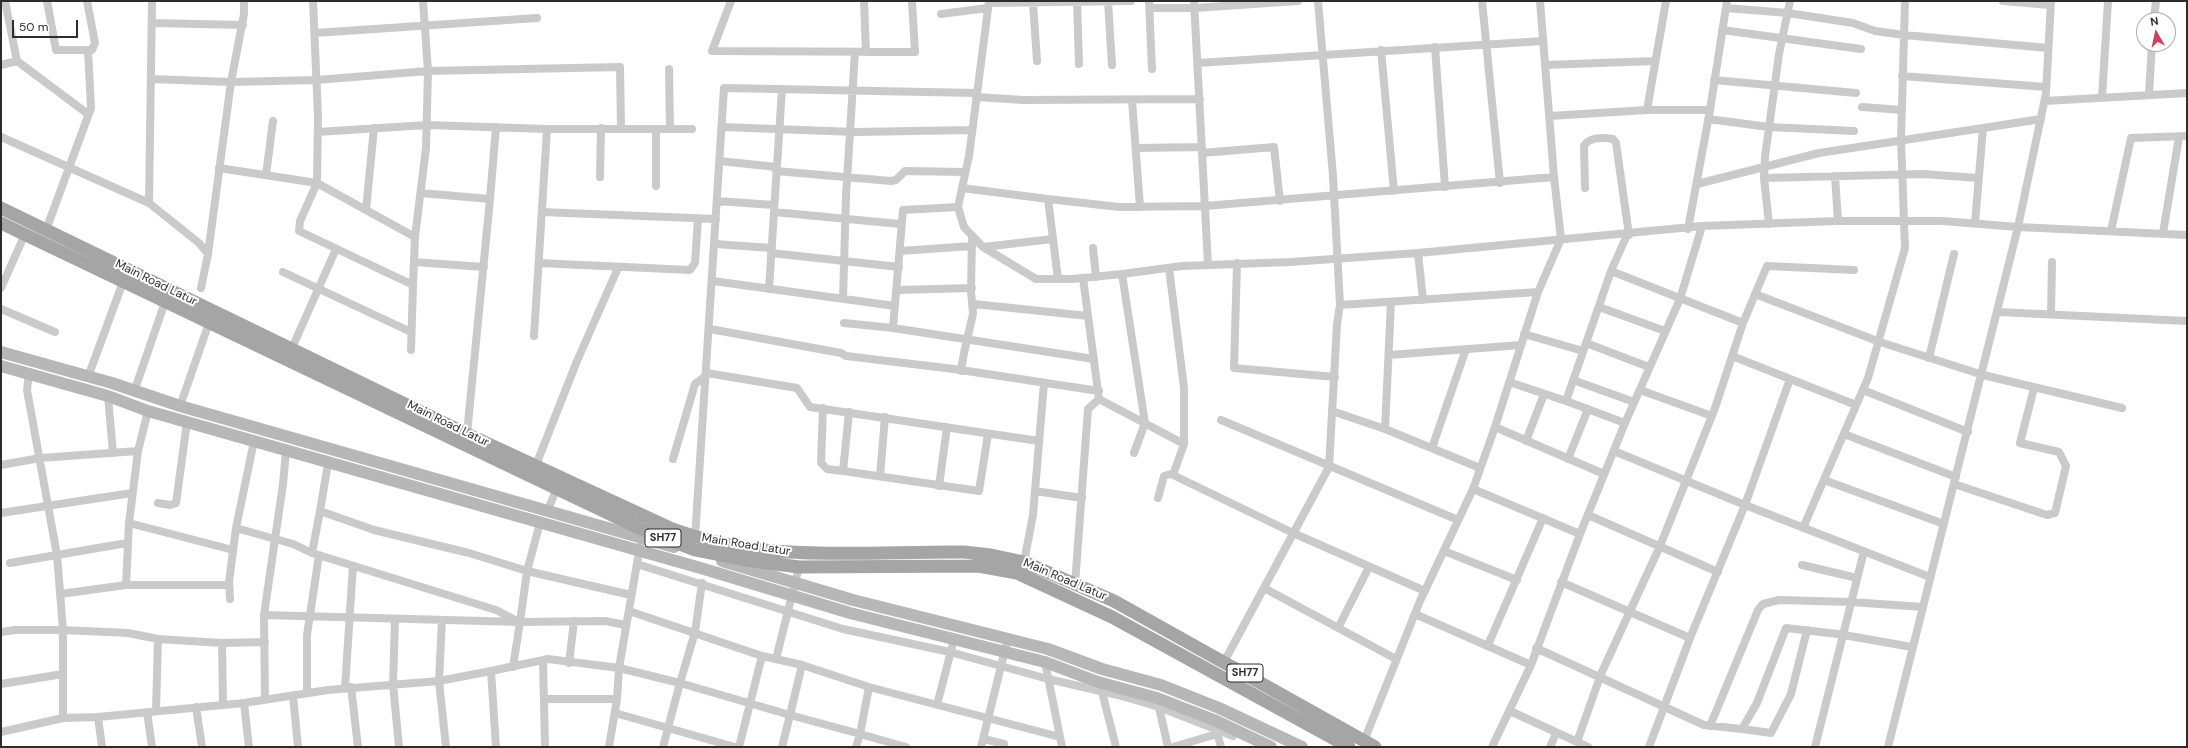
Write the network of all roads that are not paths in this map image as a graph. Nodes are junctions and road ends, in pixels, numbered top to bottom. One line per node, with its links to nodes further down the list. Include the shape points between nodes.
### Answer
1 (5, 1): 53 (street)
2 (46, 1): 47 (street, via 56,50)
3 (87, 1): 47 (street, via 95,43 92,50)
4 (152, 1): 35 (street)
5 (244, 1): 36 (street)
6 (313, 1): 39 (street)
7 (423, 1): 37 (street)
8 (731, 1): 49 (street, via 712,51)
9 (864, 1): 50 (street)
10 (912, 1): 50 (street, via 915,52)
11 (1108, 1): 12 (street); 23 (street); 59 (street)
12 (1131, 1)
13 (1298, 1): 24 (street)
14 (1318, 1): 52 (street)
15 (1482, 1): 43 (street)
16 (1540, 1): 42 (street)
17 (1666, 1): 55 (street)
18 (1790, 1): 33 (street)
19 (1905, 1): 40 (street)
20 (2003, 1): 26 (street)
21 (2108, 1): 77 (street)
22 (2156, 1): 31 (street)
23 (1077, 2): 25 (street); 57 (street)
24 (1256, 2): 29 (street)
25 (1033, 3): 27 (street); 54 (street)
26 (2051, 3): 45 (street)
27 (989, 4): 32 (street); 76 (street)
28 (1150, 4): 29 (street); 61 (street)
29 (1194, 4): 56 (street)
30 (1726, 5): 33 (street); 38 (street)
31 (2155, 12)
32 (941, 14)
33 (1788, 14): 40 (street, via 1853,23 1875,31); 41 (street)
34 (537, 18): 37 (street)
35 (152, 23): 36 (street); 65 (street)
36 (243, 25): 68 (street)
37 (425, 25): 39 (street); 63 (street)
38 (1722, 30): 41 (street); 67 (street)
39 (315, 33): 66 (street)
40 (1904, 35): 45 (street); 64 (street)
41 (1782, 39): 46 (street); 69 (street)
42 (1543, 41): 43 (street); 60 (street)
43 (1486, 44): 44 (street); 127 (street)
44 (1435, 47): 48 (street); 130 (street)
45 (2048, 48): 70 (street)
46 (1861, 49)
47 (88, 50): 85 (street, via 91,87)
48 (1381, 50): 52 (street); 133 (street)
49 (855, 52): 50 (street); 72 (street)
50 (866, 52)
51 (2152, 52): 75 (street)
52 (1322, 54): 56 (street); 135 (street)
53 (17, 61): 58 (street); 85 (street)
54 (1037, 61)
55 (1655, 61): 60 (street); 82 (street)
56 (1198, 63): 78 (street)
57 (1079, 64)
58 (1, 65)
59 (1112, 65)
60 (1545, 65): 86 (street)
61 (1152, 68)
62 (669, 69): 100 (street)
63 (428, 71): 66 (street); 90 (street); 96 (street, via 620,67)
64 (1902, 76): 70 (street); 84 (street)
65 (151, 79): 68 (street); 140 (street)
66 (317, 80): 68 (street); 105 (street)
67 (1714, 80): 69 (street); 83 (street)
68 (231, 82): 115 (street)
69 (1775, 86): 73 (street); 93 (street)
70 (2046, 87): 80 (street)
71 (782, 89): 72 (street); 92 (street, via 724,88); 102 (street)
72 (852, 91): 76 (street); 106 (street)
73 (1856, 93)
74 (2187, 93): 75 (street)
75 (2149, 94): 77 (street)
76 (976, 95): 79 (street, via 1024,100); 103 (street)
77 (2102, 97): 80 (street)
78 (1200, 99): 79 (street); 111 (street)
79 (1132, 100): 110 (street)
80 (2045, 100): 87 (street)
81 (1862, 107): 84 (street)
82 (1647, 110): 83 (street); 86 (street)
83 (1710, 110): 88 (street)
84 (1902, 110): 109 (street)
85 (88, 114): 114 (street)
86 (1550, 116): 122 (street)
87 (2041, 118): 97 (street); 158 (street)
88 (1708, 119): 93 (street); 128 (street)
89 (273, 121): 119 (street)
90 (426, 125): 91 (street); 94 (street); 134 (street)
91 (496, 127): 98 (street); 136 (street)
92 (722, 127): 102 (street); 112 (street)
93 (1769, 127): 104 (street); 113 (street)
94 (374, 128): 105 (street); 146 (street)
95 (601, 128): 96 (street); 98 (street); 121 (street)
96 (621, 128): 99 (street)
97 (1983, 128): 109 (street); 125 (street)
98 (547, 129): 147 (street)
99 (656, 129): 100 (street); 129 (street)
100 (670, 129): 101 (street)
101 (692, 129)
102 (779, 129): 106 (street); 116 (street)
103 (972, 130): 106 (street); 117 (street)
104 (1854, 131)
105 (318, 132): 126 (street)
106 (851, 132): 123 (street)
107 (2183, 136): 161 (street, via 2131,138); 162 (street)
108 (1, 137): 114 (street)
109 (1901, 140): 113 (street, via 1820,153); 118 (street)
110 (1136, 148): 111 (street); 142 (street)
111 (1202, 150): 139 (street, via 1274,148); 141 (street)
112 (720, 161): 116 (street); 138 (street)
113 (1764, 166): 124 (street); 128 (street)
114 (68, 167): 140 (street); 160 (street)
115 (220, 168): 119 (street); 178 (street)
116 (776, 169): 123 (street); 145 (street)
117 (965, 172): 123 (street, via 905,171 896,180 891,181); 131 (street)
118 (1902, 174): 120 (street); 125 (street); 152 (street)
119 (266, 175): 126 (street)
120 (1835, 176): 124 (street); 151 (street)
121 (600, 177)
122 (1554, 177): 127 (street); 169 (street)
123 (847, 178): 150 (street)
124 (1764, 178): 156 (street)
125 (1978, 178): 154 (street)
126 (316, 182): 146 (street); 174 (street, via 300,221 299,231)
127 (1500, 183): 130 (street)
128 (1697, 184): 159 (street)
129 (656, 186)
130 (1445, 187): 133 (street)
131 (962, 188): 137 (street); 144 (street)
132 (1585, 188): 164 (street, via 1584,146 1593,139 1613,140 1616,143)
133 (1394, 191): 135 (street)
134 (421, 193): 136 (street); 167 (street)
135 (1334, 196): 139 (street); 180 (street)
136 (490, 199): 187 (street)
137 (1048, 199): 142 (street, via 1119,208); 168 (street)
138 (717, 201): 145 (street); 149 (street)
139 (1280, 201): 141 (street)
140 (149, 203): 178 (street, via 200,243)
141 (1205, 206): 142 (street); 186 (street)
142 (1140, 207)
143 (1, 208): 160 (main road, Main Road Latur / SH77)
144 (958, 208): 155 (street, via 903,210); 166 (street, via 964,226)
145 (774, 209): 150 (street); 175 (street)
146 (366, 210): 167 (street)
147 (542, 212): 148 (street); 184 (street)
148 (698, 219): 149 (street); 188 (street, via 695,263 690,270)
149 (716, 219): 170 (street)
150 (845, 220): 155 (street); 181 (street)
151 (1838, 221): 152 (street); 156 (street)
152 (1904, 221): 154 (street); 234 (street, via 1906,248)
153 (1, 223): 163 (main road, Main Road Latur / SH77)
154 (1975, 223): 158 (street)
155 (900, 224): 176 (street)
156 (1769, 224): 157 (street)
157 (1702, 226): 159 (street); 210 (street)
158 (2018, 227): 161 (street); 219 (street)
159 (1688, 229): 164 (street)
160 (46, 230): 237 (main road, Main Road Latur / SH77)
161 (2111, 231): 162 (street)
162 (2163, 233): 165 (street)
163 (25, 234): 199 (main road, Main Road Latur / SH77); 201 (street)
164 (1628, 235): 169 (street); 192 (street)
165 (2187, 235)
166 (972, 236): 171 (street); 172 (street)
167 (415, 238): 182 (street)
168 (1053, 239): 172 (street); 197 (street)
169 (1561, 239): 177 (street); 207 (street)
170 (715, 244): 175 (street); 198 (street)
171 (972, 246): 176 (street); 203 (street)
172 (982, 248): 197 (street, via 1036,279)
173 (1093, 248): 195 (street)
174 (336, 249): 200 (street); 204 (street)
175 (771, 251): 181 (street); 205 (street)
176 (900, 251): 189 (street)
177 (1418, 253): 180 (street); 211 (street)
178 (208, 254): 202 (street)
179 (1954, 254): 244 (street)
180 (1338, 257): 185 (street, via 1291,262); 215 (street)
181 (845, 261): 189 (street); 209 (street)
182 (414, 262): 187 (street); 200 (street)
183 (2052, 262): 220 (street)
184 (539, 263): 188 (street); 232 (street)
185 (1237, 263): 186 (street); 253 (street, via 1234,368)
186 (1208, 265): 190 (street)
187 (484, 267): 285 (street)
188 (618, 268): 303 (street, via 577,360)
189 (899, 268): 206 (street)
190 (1169, 268): 194 (street); 291 (street, via 1184,388)
191 (1854, 270): 208 (street, via 1767,266)
192 (1611, 271): 210 (street); 217 (street)
193 (283, 272): 204 (street)
194 (1122, 274): 195 (street); 279 (street)
195 (1096, 277): 196 (street)
196 (1083, 278): 197 (street); 221 (street)
197 (1058, 279)
198 (713, 281): 205 (street); 227 (street)
199 (123, 282): 212 (main road, Main Road Latur / SH77); 252 (street)
200 (413, 285): 230 (street)
201 (1, 288)
202 (200, 288)
203 (972, 288): 206 (street); 214 (street)
204 (319, 289): 230 (street); 237 (street)
205 (769, 289): 209 (street)
206 (897, 290): 216 (street)
207 (1538, 292): 211 (street); 231 (street)
208 (1755, 294): 225 (street); 234 (street)
209 (844, 299): 216 (street)
210 (1680, 299): 225 (street); 228 (street)
211 (1423, 300): 213 (street)
212 (165, 302): 223 (main road, Main Road Latur / SH77); 261 (street)
213 (1391, 302): 215 (street); 242 (street)
214 (974, 304): 221 (street); 233 (street)
215 (1340, 305): 253 (street)
216 (896, 306): 226 (street)
217 (1599, 307): 228 (street); 235 (street)
218 (1, 309): 229 (street)
219 (1998, 312): 220 (street); 251 (street)
220 (2051, 314): 222 (street)
221 (1088, 316): 245 (street)
222 (2187, 321)
223 (208, 323): 268 (street); 314 (main road, Main Road Latur / SH77)
224 (844, 323): 226 (street)
225 (1743, 323): 243 (street)
226 (893, 328): 233 (street)
227 (710, 329): 248 (street, via 846,356); 250 (street)
228 (1665, 331): 247 (street)
229 (55, 332)
230 (411, 332): 239 (street)
231 (1524, 334): 236 (street); 240 (street)
232 (534, 336)
233 (967, 339): 245 (street); 248 (street)
234 (1880, 342): 244 (street); 260 (street)
235 (1586, 343): 240 (street); 247 (street)
236 (1521, 345): 238 (street); 256 (street)
237 (292, 348): 285 (main road, Main Road Latur / SH77)
238 (1466, 349): 242 (street); 292 (street)
239 (411, 350)
240 (1583, 351): 255 (street)
241 (1, 352): 252 (street)
242 (1389, 355): 283 (street)
243 (1732, 356): 254 (street); 275 (street)
244 (1929, 358): 251 (street)
245 (1094, 359): 263 (street)
246 (1, 366): 249 (street)
247 (1649, 367): 259 (street)
248 (961, 370): 257 (street)
249 (29, 373): 264 (street); 298 (street, via 27,390)
250 (707, 374): 269 (street, via 797,388 810,407); 300 (street, via 695,384); 339 (street)
251 (1982, 376): 258 (street); 284 (street)
252 (88, 377): 261 (street)
253 (1335, 377): 273 (street)
254 (1790, 379): 267 (street); 322 (street)
255 (1573, 380): 265 (street); 266 (street)
256 (1509, 382): 262 (street); 282 (street)
257 (1044, 383): 263 (street); 289 (street)
258 (2034, 388): 270 (street); 312 (street, via 2020,443 2060,452 2066,466 2055,513 2047,515)
259 (1640, 390): 266 (street); 275 (street)
260 (1863, 390): 267 (street); 284 (street)
261 (134, 392): 268 (street)
262 (1544, 394): 265 (street); 290 (street)
263 (1099, 395): 279 (street); 318 (street, via 1088,409)
264 (108, 396): 272 (street); 296 (street)
265 (1566, 400): 271 (street)
266 (1634, 402): 280 (street)
267 (1856, 405): 287 (street)
268 (180, 406): 324 (street)
269 (823, 408): 274 (street); 306 (street, via 821,463 827,469)
270 (2122, 408)
271 (1588, 409): 280 (street); 299 (street)
272 (148, 411): 278 (street); 293 (street)
273 (1332, 411): 283 (street); 304 (street)
274 (850, 412): 276 (street); 306 (street)
275 (1712, 416): 311 (street)
276 (885, 417): 281 (street); 309 (street)
277 (1220, 420): 304 (street)
278 (187, 422): 288 (street); 320 (street, via 176,503)
279 (1145, 423): 291 (street); 297 (street)
280 (1625, 424): 295 (street)
281 (947, 427): 286 (street); 313 (street)
282 (1495, 427): 290 (street); 305 (street)
283 (1385, 429): 292 (street)
284 (1968, 432): 312 (street)
285 (468, 434): 303 (main road, Main Road Latur / SH77)
286 (988, 434): 289 (street); 313 (street, via 979,491)
287 (1844, 434): 310 (street); 312 (street)
288 (254, 441): 294 (street); 332 (street)
289 (1039, 441): 316 (street)
290 (1526, 441): 299 (street)
291 (1184, 444): 308 (street)
292 (1432, 448): 305 (street)
293 (138, 451): 296 (street); 317 (street)
294 (286, 451): 301 (street); 337 (street)
295 (1614, 452): 307 (street); 311 (street)
296 (113, 453): 298 (street)
297 (1134, 453)
298 (40, 458): 302 (street); 321 (street)
299 (1568, 459): 307 (street)
300 (673, 460)
301 (328, 463): 323 (street); 330 (street)
302 (1, 465)
303 (536, 465): 334 (main road, Main Road Latur / SH77)
304 (1329, 467): 328 (street); 335 (street)
305 (1480, 468): 315 (street)
306 (843, 471): 309 (street)
307 (1604, 474): 326 (street)
308 (1173, 475): 319 (street, via 1164,476); 335 (street)
309 (880, 476): 313 (street)
310 (1824, 480): 331 (street); 333 (street)
311 (1686, 481): 322 (street); 340 (street)
312 (1955, 481): 331 (street)
313 (939, 486)
314 (557, 488): 324 (street); 334 (main road, Main Road Latur / SH77)
315 (1473, 489): 327 (street); 328 (street)
316 (1035, 491): 318 (street); 347 (street)
317 (132, 493): 321 (street); 329 (street)
318 (1082, 498): 363 (street)
319 (1158, 498)
320 (158, 503)
321 (48, 505): 325 (street); 346 (street)
322 (1745, 505): 333 (street); 356 (street)
323 (320, 511): 345 (street); 355 (street, via 374,530 469,553)
324 (547, 512): 334 (street)
325 (1, 513)
326 (1588, 515): 336 (street); 340 (street)
327 (1543, 518): 336 (street); 359 (street)
328 (1458, 520): 343 (street)
329 (129, 523): 338 (street); 341 (street)
330 (540, 524): 342 (street); 355 (street)
331 (1944, 524): 357 (street)
332 (236, 528): 337 (street); 341 (street)
333 (1803, 528): 344 (street)
334 (644, 529): 339 (main road, Main Road Latur / SH77); 339 (street); 342 (street)
335 (1293, 533): 354 (street); 366 (street)
336 (1580, 534): 360 (street)
337 (274, 539): 345 (street); 378 (street)
338 (127, 543): 346 (street); 364 (street)
339 (695, 547): 347 (main road, Main Road Latur / SH77, via 749,548 798,553 964,552); 352 (street); 353 (main road, Main Road Latur / SH77, via 745,560); 362 (street)
340 (1660, 547): 356 (street); 376 (street)
341 (233, 550): 365 (street)
342 (639, 551): 349 (street); 352 (street)
343 (1444, 551): 359 (street); 367 (street)
344 (1864, 551): 357 (street); 358 (street)
345 (316, 554): 351 (street); 379 (street)
346 (57, 555): 348 (street); 368 (street)
347 (1024, 562): 363 (main road, Main Road Latur / SH77)
348 (10, 563)
349 (637, 564): 361 (street); 369 (street)
350 (1802, 565): 358 (street)
351 (353, 566): 380 (street); 384 (street, via 496,610)
352 (693, 566): 370 (street)
353 (799, 567): 362 (street); 483 (main road, Main Road Latur / SH77, via 978,566 1017,573 1112,617)
354 (1369, 567): 367 (street); 386 (street)
355 (527, 571): 369 (street); 384 (street)
356 (1718, 572): 393 (street)
357 (1930, 577): 373 (street)
358 (1857, 578): 372 (street)
359 (1517, 580): 398 (street)
360 (1561, 582): 376 (street); 400 (street)
361 (702, 583): 375 (street); 390 (street)
362 (795, 583): 370 (street); 392 (street)
363 (1075, 584): 408 (main road, Main Road Latur / SH77, via 1114,601)
364 (126, 585): 365 (street); 368 (street)
365 (229, 585): 371 (street)
366 (1264, 588): 386 (street); 408 (street)
367 (1425, 591): 377 (street)
368 (60, 594): 387 (street)
369 (631, 595): 374 (street)
370 (792, 596): 375 (street); 395 (street)
371 (230, 599)
372 (1851, 602): 373 (street); 391 (street); 446 (street, via 1779,600 1763,604 1758,610)
373 (1923, 607): 399 (street)
374 (629, 611): 385 (street); 390 (street)
375 (788, 612): 402 (street, via 843,629); 404 (street)
376 (1630, 612): 393 (street); 417 (street)
377 (1415, 614): 398 (street); 405 (street)
378 (264, 615): 379 (street); 396 (street)
379 (309, 617): 380 (street); 426 (street)
380 (348, 618): 381 (street); 425 (street)
381 (395, 620): 382 (street); 422 (street)
382 (442, 620): 384 (street); 419 (street)
383 (574, 621): 384 (street); 385 (street, via 605,621); 409 (street)
384 (520, 622): 413 (street)
385 (626, 625): 414 (street)
386 (1338, 628): 405 (street)
387 (63, 630): 389 (street); 394 (street, via 128,633); 416 (street)
388 (1807, 630): 391 (street); 449 (street, via 1786,628 1757,703); 449 (street, via 1791,694 1771,733)
389 (1, 632)
390 (695, 632): 403 (street); 420 (street)
391 (1843, 635): 399 (street); 488 (street)
392 (1008, 638): 401 (street); 482 (street, via 1161,685 1219,708)
393 (1690, 638): 436 (street)
394 (158, 639): 397 (street); 438 (street)
395 (954, 639): 401 (street); 402 (street)
396 (265, 642): 397 (street); 430 (street)
397 (222, 643): 434 (street)
398 (1488, 645): 411 (street)
399 (1912, 647): 489 (street)
400 (1536, 648): 411 (street); 417 (street)
401 (1005, 651): 407 (street); 412 (street)
402 (950, 652): 412 (street); 435 (street)
403 (762, 656): 404 (street); 431 (street)
404 (776, 659): 410 (street)
405 (1396, 659): 456 (street)
406 (543, 660): 409 (street); 413 (street); 428 (street)
407 (1044, 662): 418 (street); 423 (street)
408 (1224, 662): 456 (main road, Main Road Latur / SH77)
409 (568, 663): 414 (street)
410 (802, 665): 424 (street); 442 (street)
411 (1531, 665): 439 (street)
412 (1001, 666): 418 (street); 445 (street)
413 (513, 667): 415 (street)
414 (619, 668): 420 (street); 429 (street)
415 (491, 672): 419 (street); 465 (street)
416 (63, 674): 421 (street); 444 (street)
417 (1600, 677): 436 (street); 454 (street)
418 (1048, 679): 423 (street); 453 (street)
419 (439, 681): 422 (street); 464 (street)
420 (680, 683): 431 (street); 448 (street)
421 (1, 684)
422 (393, 684): 425 (street); 463 (street)
423 (1100, 686): 433 (street); 476 (street)
424 (868, 687): 435 (street); 452 (street)
425 (348, 688): 426 (street); 462 (street)
426 (307, 694): 427 (street)
427 (293, 696): 430 (street); 461 (street)
428 (544, 699): 429 (street); 466 (street)
429 (617, 699): 441 (street)
430 (266, 700): 432 (street)
431 (750, 702): 442 (street); 470 (street)
432 (244, 703): 434 (street); 460 (street)
433 (1158, 703): 447 (street); 477 (street)
434 (223, 705): 437 (street)
435 (937, 705): 445 (street)
436 (1664, 705): 446 (street); 487 (street)
437 (196, 707): 438 (street); 459 (street)
438 (156, 711): 440 (street)
439 (1510, 711): 451 (street); 484 (street)
440 (147, 712): 443 (street); 458 (street)
441 (614, 713): 448 (street); 467 (street)
442 (790, 714): 452 (street); 471 (street)
443 (98, 717): 444 (street); 457 (street)
444 (63, 718): 450 (street)
445 (989, 718): 453 (street); 455 (street)
446 (1710, 726): 449 (street)
447 (1215, 727): 478 (street); 479 (street); 480 (street); 481 (street)
448 (668, 728): 468 (street); 469 (street)
449 (1742, 729)
450 (1, 732)
451 (1556, 732): 454 (street); 485 (street)
452 (860, 734): 472 (street); 473 (street)
453 (1060, 737): 475 (street)
454 (1577, 742): 486 (street)
455 (982, 743): 474 (street, via 1004,744)
456 (1370, 744)
457 (102, 747)
458 (152, 747)
459 (202, 747)
460 (250, 747)
461 (298, 747)
462 (358, 747)
463 (399, 747)
464 (446, 747)
465 (496, 747)
466 (545, 747)
467 (609, 747)
468 (663, 747)
469 (735, 747)
470 (739, 747)
471 (782, 747)
472 (856, 747)
473 (906, 747)
474 (1004, 747)
475 (1062, 747)
476 (1116, 747)
477 (1168, 747)
478 (1173, 747)
479 (1221, 747)
480 (1257, 747)
481 (1271, 747)
482 (1302, 747)
483 (1349, 747)
484 (1492, 747)
485 (1550, 747)
486 (1588, 747)
487 (1649, 747)
488 (1815, 747)
489 (1888, 747)

